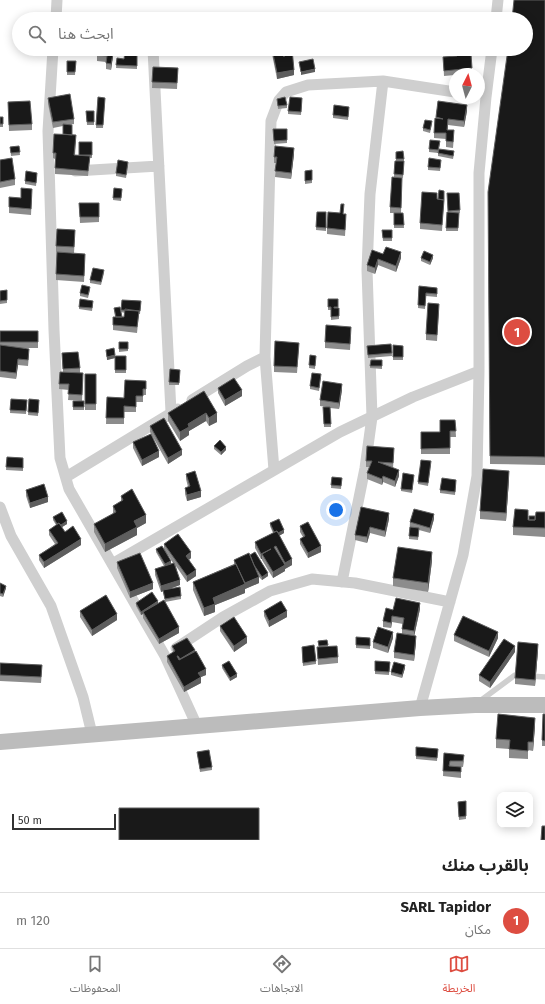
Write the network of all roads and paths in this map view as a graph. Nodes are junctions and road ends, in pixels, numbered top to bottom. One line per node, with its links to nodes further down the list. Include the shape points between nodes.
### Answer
1 (57, 0): 3 (street)
2 (498, 0): 4 (street)
3 (56, 12)
4 (497, 12)
5 (53, 56): 13 (street, via 48,131)
6 (153, 56): 12 (street)
7 (491, 56): 9 (street)
8 (383, 81): 10 (street); 14 (street, via 308,85 286,92 279,100 271,121); 17 (street, via 370,194 367,270)
9 (485, 86)
10 (449, 91)
11 (483, 104): 15 (street)
12 (160, 166): 13 (street); 16 (street)
13 (57, 172): 19 (street, via 54,330 60,458)
14 (264, 357): 16 (street); 18 (street)
15 (478, 370): 17 (street); 23 (street, via 477,476 463,555)
16 (172, 412): 19 (street)
17 (372, 417): 18 (street, via 340,432); 22 (street, via 365,468)
18 (274, 470): 21 (street)
19 (66, 477): 21 (street, via 69,489)
20 (0, 507): 30 (street, via 11,536 51,606 83,696)
21 (112, 564): 24 (street)
22 (342, 582): 23 (street); 24 (street, via 312,579 270,591 223,617)
23 (450, 602): 28 (street)
24 (165, 656): 29 (street)
25 (545, 677): 26 (lane, via 515,675)
26 (475, 705): 27 (main road); 28 (main road)
27 (545, 706)
28 (420, 708): 29 (main road)
29 (197, 726): 30 (main road)
30 (92, 734): 31 (main road)
31 (0, 742)

